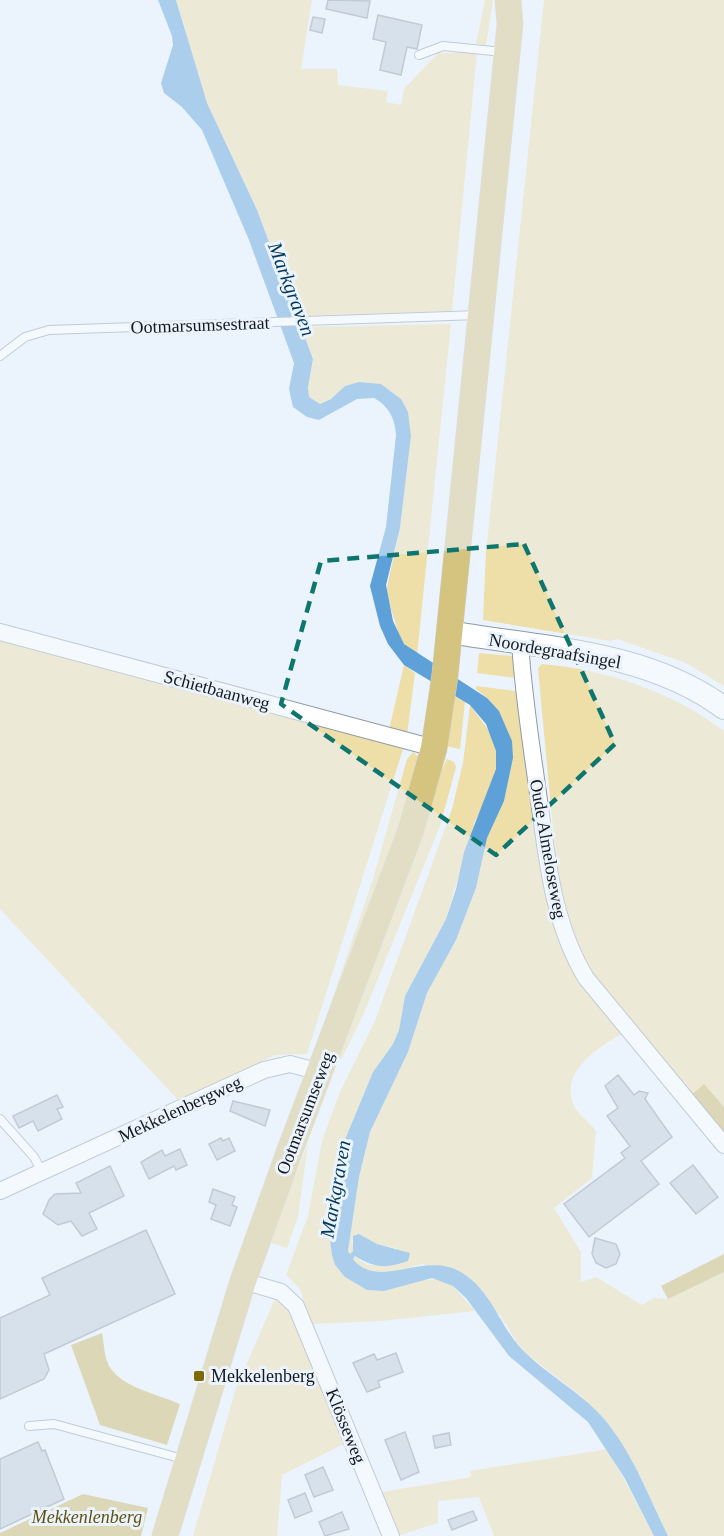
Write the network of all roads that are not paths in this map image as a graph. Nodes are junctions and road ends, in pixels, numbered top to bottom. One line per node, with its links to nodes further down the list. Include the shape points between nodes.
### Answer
1 (518, 0): 2 (main road)
2 (509, 12): 3 (main road)
3 (507, 52): 4 (lane, via 443,46); 5 (main road)
4 (419, 55)
5 (480, 315): 6 (lane, Ootmarsumsestraat, via 49,330 25,337); 8 (main road)
6 (0, 356)
7 (0, 632): 11 (street, Schietbaanweg)
8 (449, 632): 9 (main road, Noordegraafsingel); 11 (main road, Ootmarsumseweg)
9 (520, 642): 10 (main road, Noordegraafsingel, via 600,656 655,671); 14 (street, Oude Almeloseweg, via 522,684 551,882 571,953 586,978)
10 (724, 708)
11 (434, 748): 12 (main road, Ootmarsumseweg, via 411,830)
12 (320, 1072): 15 (street, Mekkelenbergweg, via 290,1064 264,1070); 17 (main road, Ootmarsumseweg)
13 (0, 1119): 15 (lane, via 34,1156)
14 (724, 1145)
15 (42, 1172): 16 (street, Mekkelenbergweg)
16 (0, 1191)
17 (243, 1281): 19 (main road, Ootmarsumseweg); 21 (street, Klösseweg, via 281,1292 296,1306)
18 (29, 1426): 19 (lane, via 54,1424)
19 (187, 1460): 20 (main road, Ootmarsumseweg)
20 (165, 1536)
21 (391, 1536)

